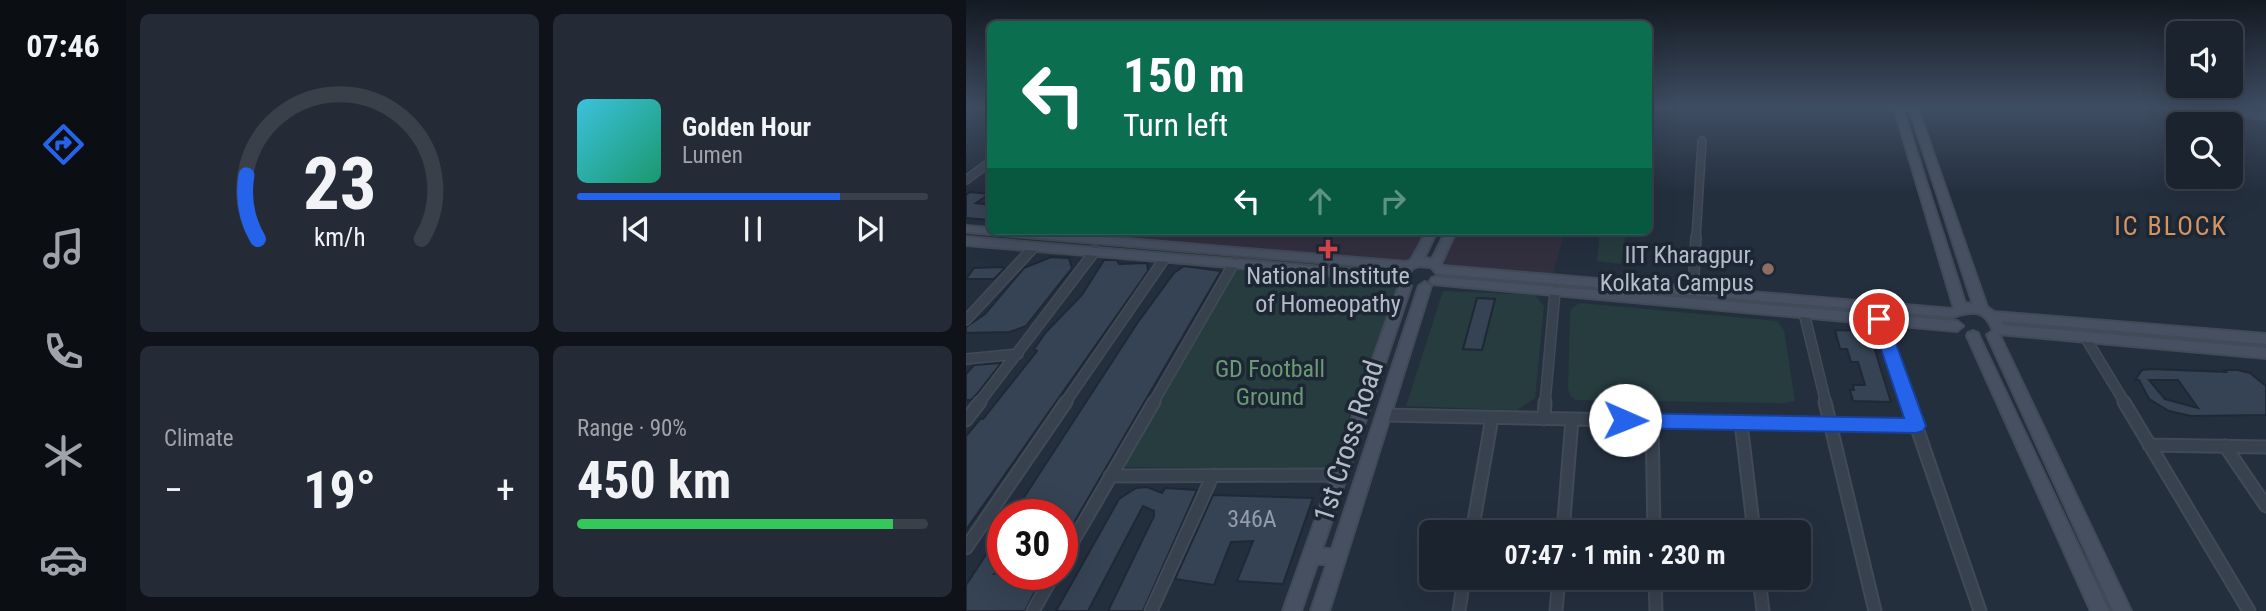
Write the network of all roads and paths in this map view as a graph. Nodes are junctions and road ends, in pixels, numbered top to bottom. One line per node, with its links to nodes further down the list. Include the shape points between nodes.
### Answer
1 (1906, 136): 26 (street)
2 (1923, 136): 25 (street)
3 (1702, 141): 22 (street)
4 (987, 164): 5 (street)
5 (966, 180)
6 (966, 229): 7 (street)
7 (987, 230)
8 (1041, 235): 11 (street)
9 (1430, 235): 18 (street)
10 (1449, 235): 19 (street, 1st Cross Road)
11 (1063, 237): 14 (street); 18 (street)
12 (966, 241): 13 (street)
13 (1034, 247): 14 (street); 28 (street)
14 (1052, 248): 15 (street)
15 (1095, 251): 16 (street); 34 (street)
16 (1165, 258): 17 (street); 57 (street)
17 (1234, 263): 20 (street); 50 (street)
18 (1412, 264): 19 (street); 20 (street)
19 (1434, 275): 20 (street, via 1414,288); 21 (street); 23 (street); 36 (street, 1st Cross Road)
20 (1402, 281): 49 (street, 1st Cross Road)
21 (1555, 291): 23 (street); 38 (street)
22 (1693, 291): 23 (street); 26 (street)
23 (1675, 296): 24 (street)
24 (1804, 313): 27 (street); 43 (street)
25 (1986, 313): 26 (street); 29 (street); 32 (street)
26 (1956, 316): 27 (street); 30 (street)
27 (1879, 319): 44 (street)
28 (966, 320)
29 (1995, 332): 30 (street, via 1989,337); 31 (street); 76 (street)
30 (1973, 336): 75 (street)
31 (2085, 337): 33 (street); 45 (street)
32 (2266, 339)
33 (2266, 353)
34 (1018, 354): 35 (street); 40 (street)
35 (966, 359)
36 (1384, 415): 37 (street); 59 (street, 1st Cross Road)
37 (1493, 418): 38 (street); 52 (street)
38 (1544, 419): 39 (street)
39 (1572, 419): 41 (street); 53 (street)
40 (966, 420)
41 (1652, 421): 42 (street); 54 (street)
42 (1741, 423): 43 (street); 55 (street)
43 (1830, 424): 44 (street); 73 (street)
44 (1916, 426): 74 (street)
45 (2149, 445): 46 (street); 77 (street)
46 (2225, 446): 47 (street); 51 (street)
47 (2266, 447)
48 (1213, 475): 49 (street); 50 (street); 66 (street)
49 (1339, 475): 58 (street, 1st Cross Road)
50 (1110, 476): 56 (street)
51 (2266, 506)
52 (1474, 520)
53 (1564, 520)
54 (1654, 520)
55 (1753, 520)
56 (1078, 532)
57 (966, 548)
58 (1311, 556): 59 (street); 67 (street, 1st Cross Road)
59 (1337, 557): 68 (street, 1st Cross Road)
60 (1045, 590): 65 (street)
61 (1462, 590): 69 (street)
62 (1558, 590): 70 (street)
63 (1655, 590): 71 (street)
64 (1760, 590): 72 (street)
65 (1033, 611)
66 (1151, 611)
67 (1292, 611)
68 (1320, 611)
69 (1459, 611)
70 (1556, 611)
71 (1656, 611)
72 (1763, 611)
73 (1875, 611)
74 (1980, 611)
75 (2100, 611)
76 (2122, 611)
77 (2249, 611)

